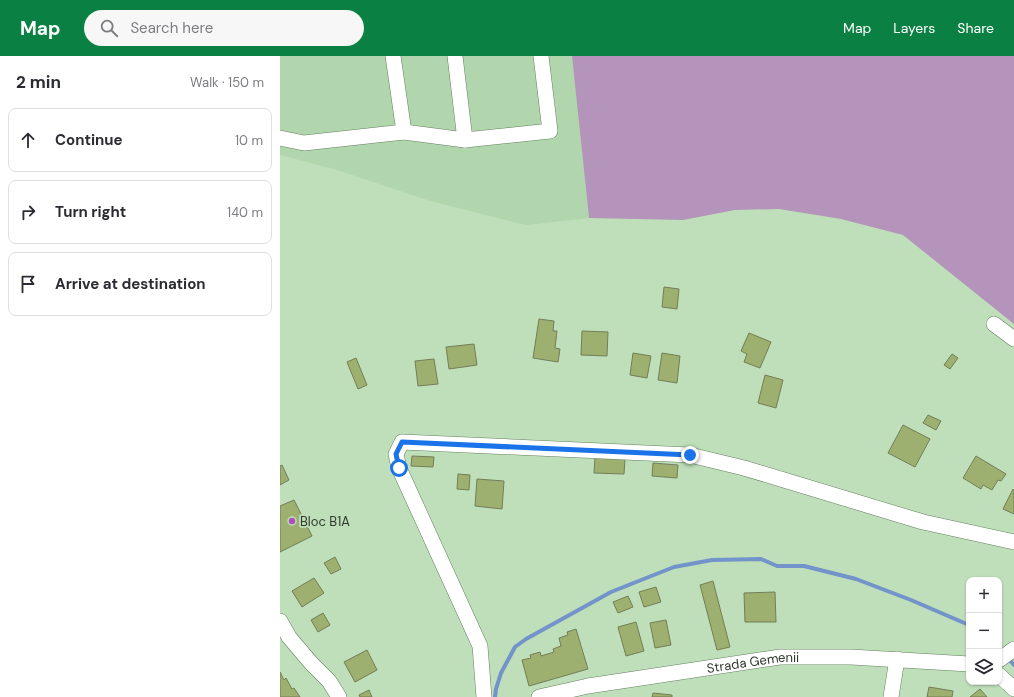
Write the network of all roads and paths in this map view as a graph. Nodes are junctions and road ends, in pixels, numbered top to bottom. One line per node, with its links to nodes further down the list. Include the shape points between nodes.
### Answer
1 (393, 56): 4 (street)
2 (455, 56): 6 (street)
3 (541, 56): 6 (street, via 550,131)
4 (404, 132): 5 (street, via 304,143); 6 (street)
5 (280, 138)
6 (466, 140)
7 (994, 324): 8 (street)
8 (1014, 339)
9 (1014, 542): 18 (street, via 923,522 744,468 690,455 402,442 396,454 399,468 480,646)
10 (280, 621): 17 (street, via 289,637 329,681)
11 (1014, 649): 13 (street)
12 (896, 658): 14 (street, Strada Gemenii); 19 (street, Strada Gemenii, via 780,657 588,686); 20 (street)
13 (1002, 658)
14 (966, 664)
15 (1002, 679): 16 (street)
16 (1014, 689)
17 (339, 697)
18 (484, 697)
19 (539, 697)
20 (891, 697)

